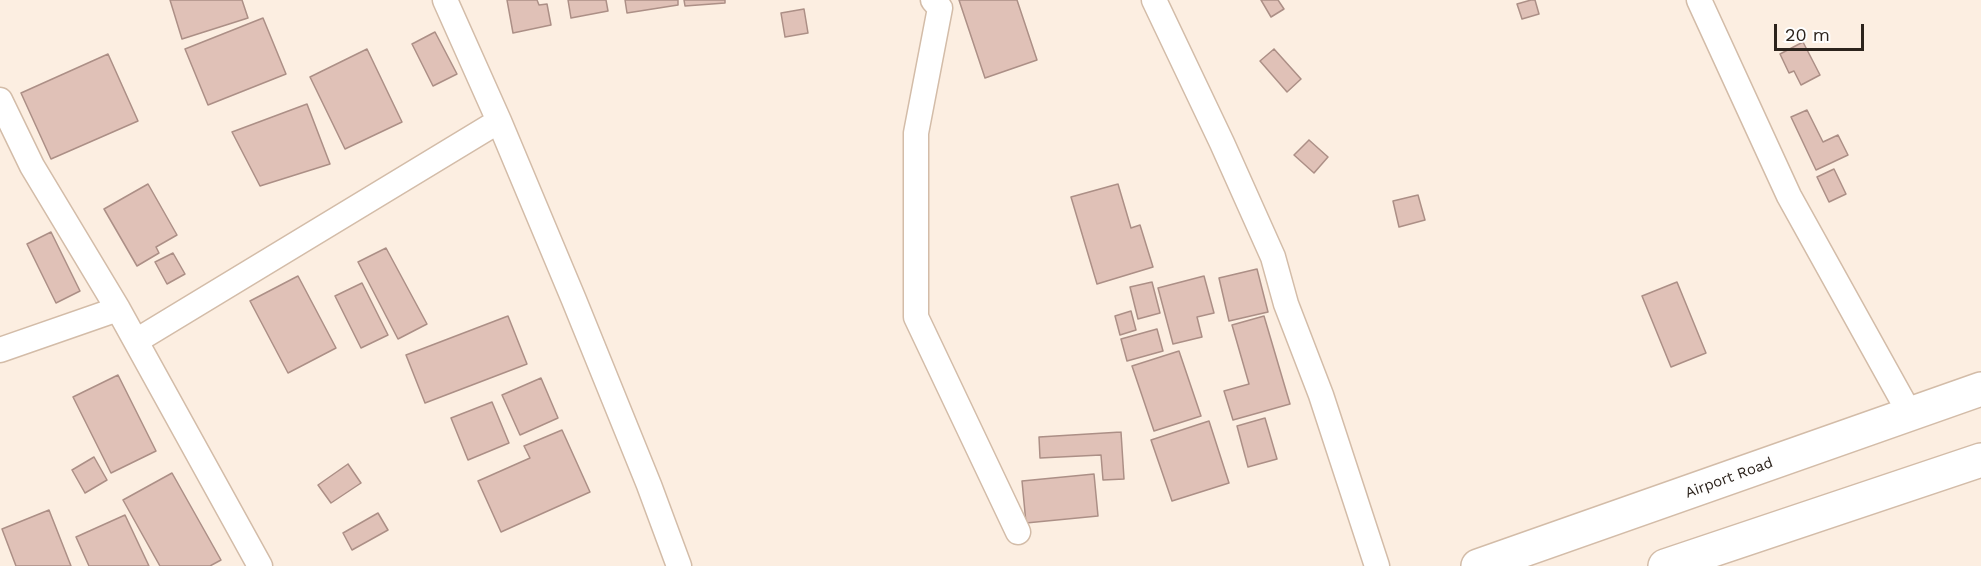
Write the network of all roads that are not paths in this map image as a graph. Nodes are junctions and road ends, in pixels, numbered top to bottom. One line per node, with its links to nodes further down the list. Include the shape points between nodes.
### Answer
1 (445, 0): 6 (street)
2 (933, 0): 13 (street, via 940,8 916,133 916,317)
3 (1154, 0): 16 (street, via 1273,257)
4 (1700, 0): 11 (street, via 1789,196)
5 (0, 100): 7 (street, via 32,166)
6 (499, 121): 8 (street); 15 (street)
7 (118, 309): 8 (street); 9 (street)
8 (136, 341): 14 (street)
9 (0, 350)
10 (1981, 389): 11 (highway, Airport Road)
11 (1910, 414): 17 (highway, Airport Road)
12 (1981, 460): 18 (highway)
13 (1018, 532)
14 (260, 566)
15 (679, 566)
16 (1377, 566)
17 (1478, 566)
18 (1665, 566)

